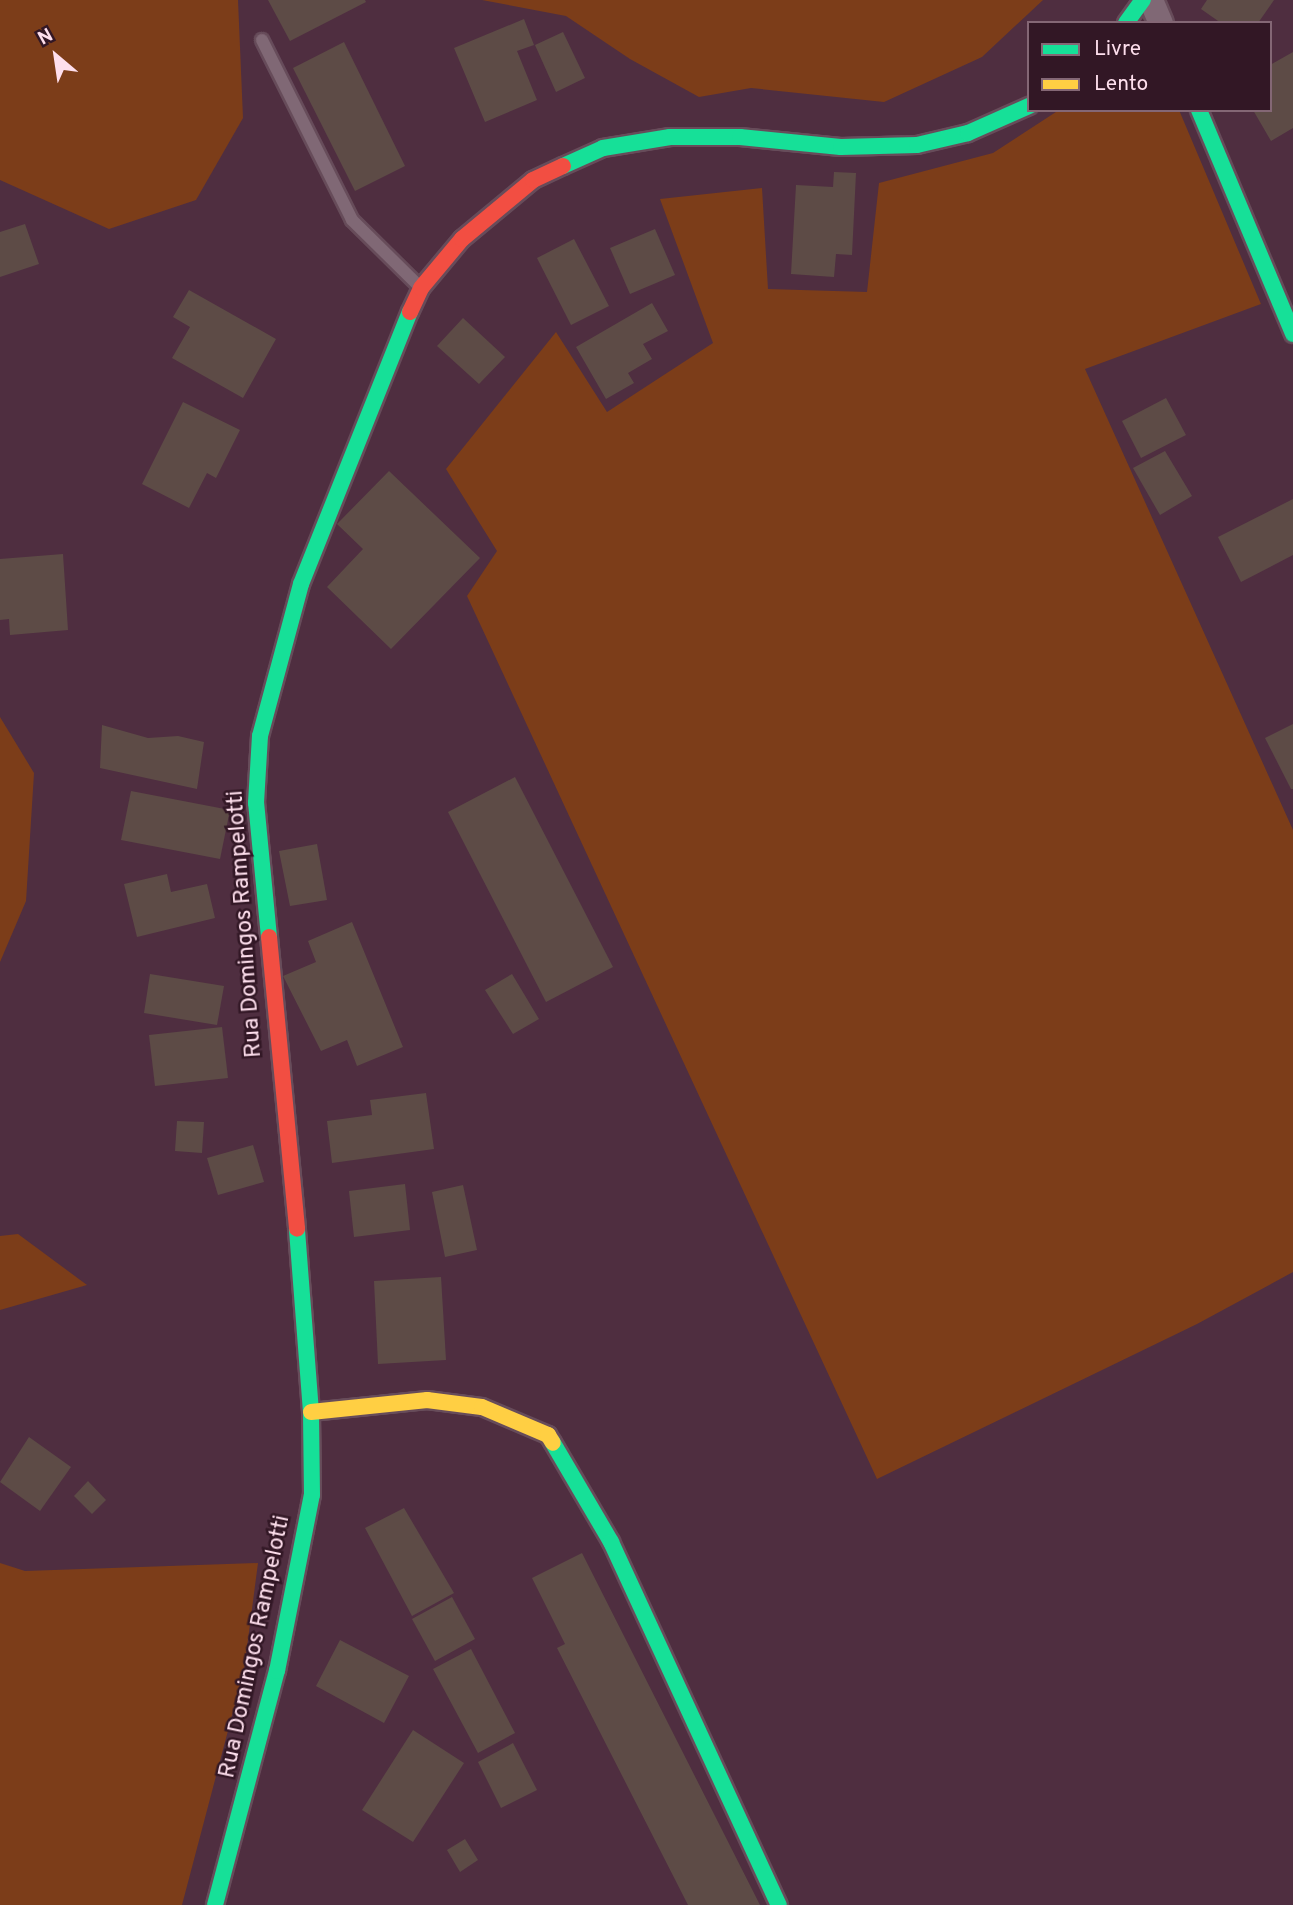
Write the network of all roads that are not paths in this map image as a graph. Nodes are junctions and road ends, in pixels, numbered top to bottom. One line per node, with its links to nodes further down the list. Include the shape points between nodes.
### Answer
1 (1143, 0): 3 (street)
2 (1151, 0): 4 (street)
3 (1127, 21)
4 (1160, 21)
5 (262, 40): 8 (lane, via 352,220)
6 (1027, 107): 8 (street, Rua Domingos Rampelotti, via 968,133 917,145 841,147 740,137 670,137 603,148 533,180 462,239)
7 (1200, 112): 9 (street)
8 (421, 288): 10 (street, Rua Domingos Rampelotti, via 301,584 260,736 256,803)
9 (1293, 334)
10 (312, 1412): 11 (street, Rua Domingos Rampelotti, via 312,1496 302,1563 246,1801); 12 (street, via 427,1400 482,1407 548,1435 611,1542)
11 (215, 1905)
12 (779, 1905)

